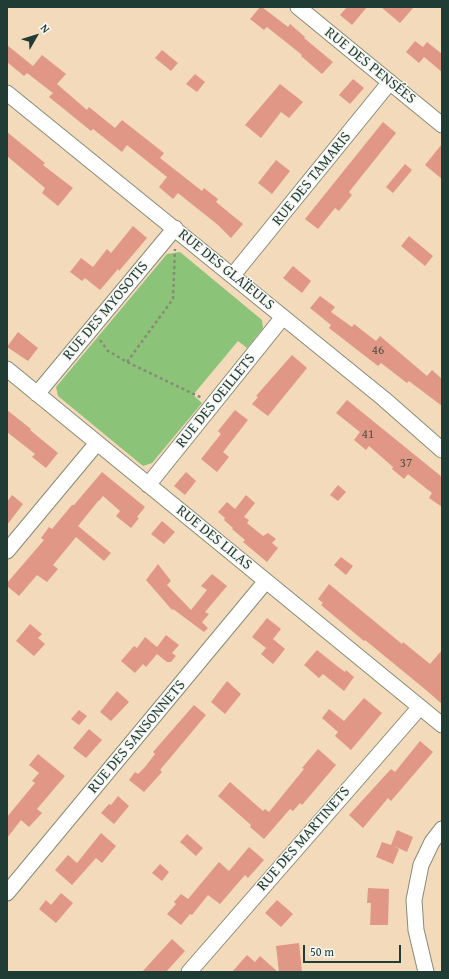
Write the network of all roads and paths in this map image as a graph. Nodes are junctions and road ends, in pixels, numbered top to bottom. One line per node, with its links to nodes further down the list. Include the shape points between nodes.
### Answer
1 (298, 7): 2 (street, RUE DES PENSÉES)
2 (390, 82): 4 (street, RUE DES PENSÉES); 7 (street, RUE DES TAMARIS)
3 (7, 93): 5 (street, RUE DES GLAÏEULS)
4 (442, 125)
5 (175, 228): 7 (street, RUE DES GLAÏEULS); 12 (street, RUE DES MYOSOTIS)
6 (175, 247): 10 (path, via 173,299)
7 (233, 275): 8 (street, RUE DES GLAÏEULS)
8 (283, 317): 15 (street, RUE DES GLAÏEULS); 16 (street, RUE DES OEILLETS)
9 (96, 335): 10 (path, via 108,351)
10 (127, 362): 13 (path)
11 (7, 369): 12 (street, RUE DES LILAS)
12 (37, 394): 14 (street, RUE DES LILAS)
13 (206, 400)
14 (97, 443): 16 (street, RUE DES LILAS); 17 (street)
15 (442, 450)
16 (148, 485): 18 (street, RUE DES LILAS)
17 (7, 551)
18 (266, 581): 19 (street, RUE DES LILAS); 22 (street, RUE DES SANSONNETS)
19 (420, 707): 20 (street, RUE DES LILAS); 23 (street, RUE DES MARTINETS)
20 (442, 725)
21 (442, 829): 24 (street, via 432,842 421,865 414,900 416,930)
22 (7, 893)
23 (189, 972)
24 (426, 972)

